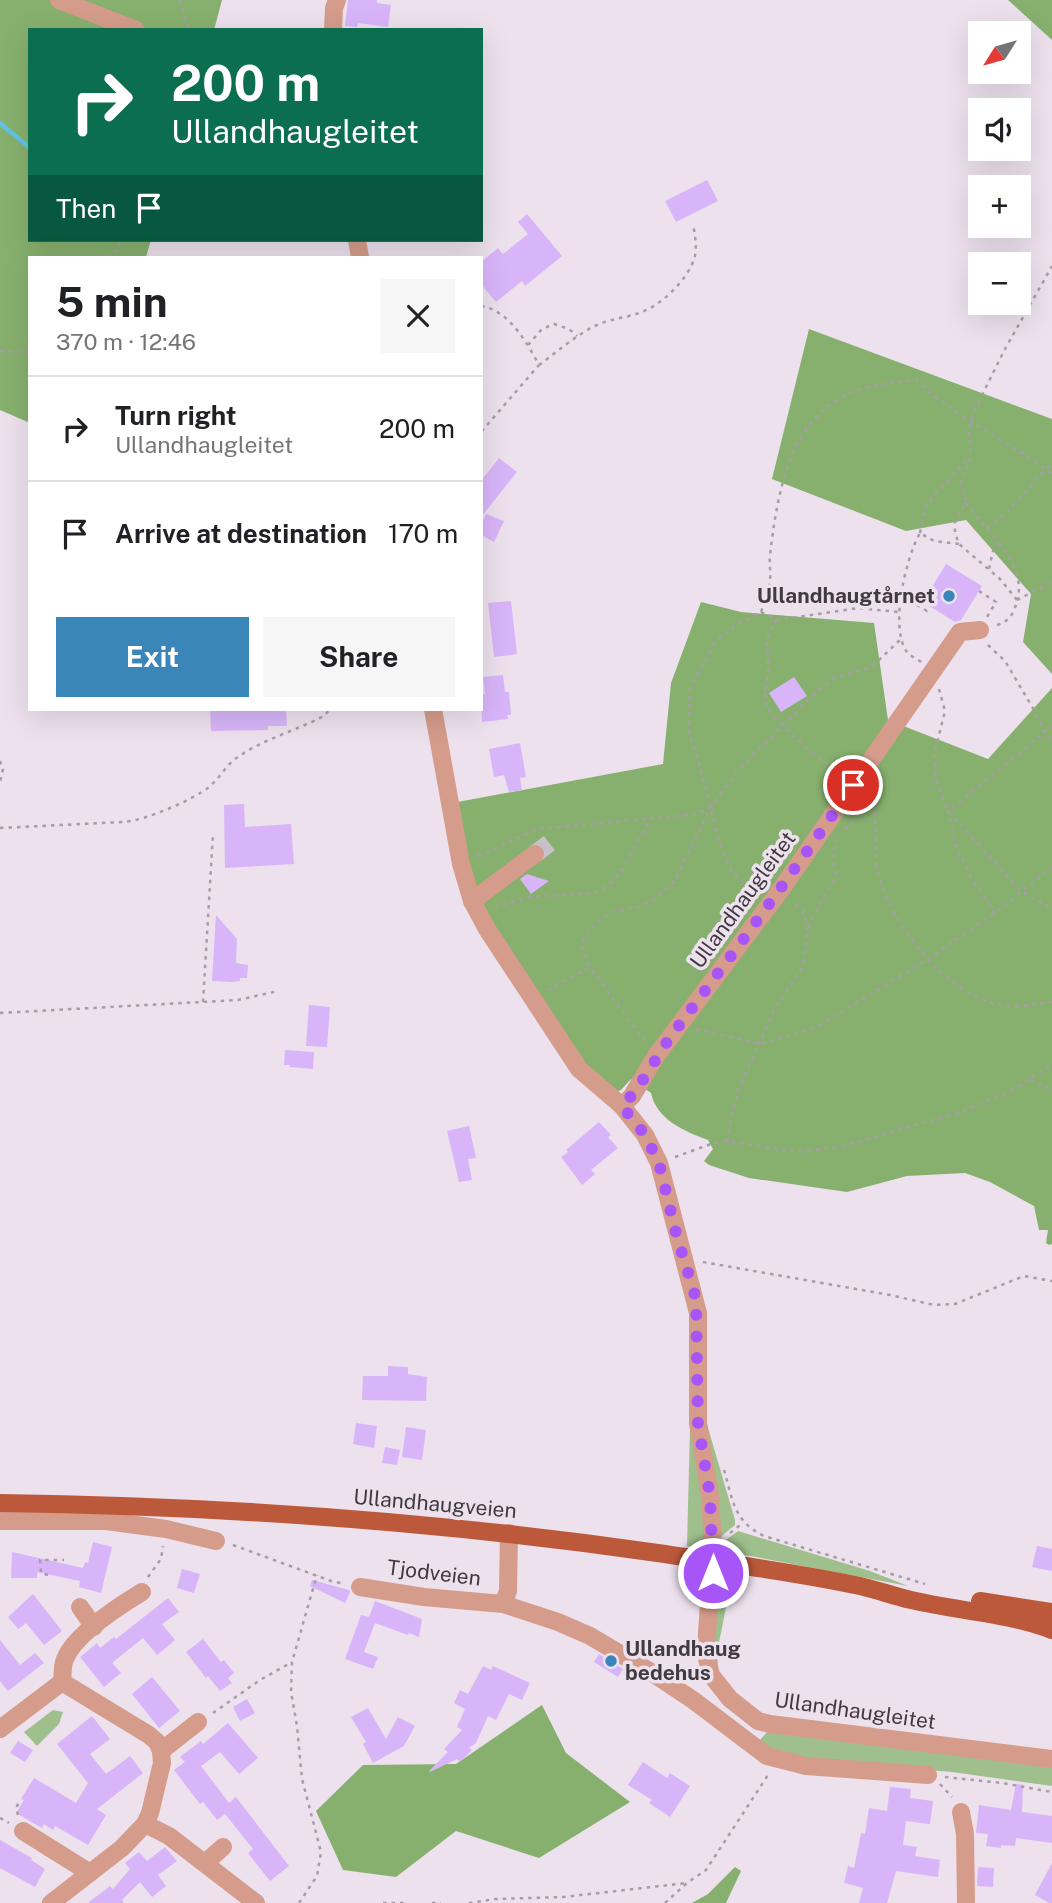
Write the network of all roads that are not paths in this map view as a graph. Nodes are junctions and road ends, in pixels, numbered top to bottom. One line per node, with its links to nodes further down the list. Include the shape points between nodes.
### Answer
1 (59, 0): 3 (street)
2 (337, 0): 4 (street)
3 (131, 28)
4 (333, 28)
5 (984, 638): 9 (street, Ullandhaugleitet, via 960,632 782,888)
6 (433, 711): 8 (street, via 461,864)
7 (535, 854): 8 (street)
8 (475, 906): 9 (street, via 579,1069)
9 (622, 1106): 22 (street, via 645,1135 659,1163 696,1299 698,1423 710,1496 713,1573 706,1647)
10 (0, 1503): 12 (main road, Ullandhaugveien, via 142,1505)
11 (0, 1521): 13 (street, via 106,1521)
12 (509, 1533): 15 (main road, Ullandhaugveien); 17 (street, Tjodveien, via 508,1591)
13 (216, 1541)
14 (360, 1587): 17 (street, Tjodveien)
15 (862, 1587): 19 (main road, Ullandhaugveien); 21 (main road, Ullandhaugveien)
16 (142, 1592): 20 (street)
17 (503, 1604): 24 (street, Tjodveien, via 590,1636)
18 (80, 1607): 20 (street)
19 (1052, 1612)
20 (94, 1627): 23 (street, via 65,1658)
21 (1052, 1630)
22 (711, 1675): 24 (street); 25 (street, Ullandhaugleitet, via 730,1699)
23 (62, 1682): 27 (street); 29 (street, via 149,1735)
24 (692, 1700): 28 (street, Tjodveien)
25 (758, 1721): 28 (street); 30 (street, Ullandhaugleitet)
26 (198, 1722): 29 (street)
27 (0, 1729)
28 (747, 1742): 31 (street, Tjodveien, via 767,1756 806,1766)
29 (161, 1751): 33 (street, via 162,1763)
30 (1052, 1759)
31 (928, 1775)
32 (961, 1812): 40 (street)
33 (145, 1824): 36 (street); 37 (street)
34 (23, 1831): 37 (street)
35 (223, 1847): 36 (street)
36 (205, 1863): 39 (street)
37 (90, 1873): 38 (street)
38 (51, 1903)
39 (256, 1903)
40 (966, 1903)

